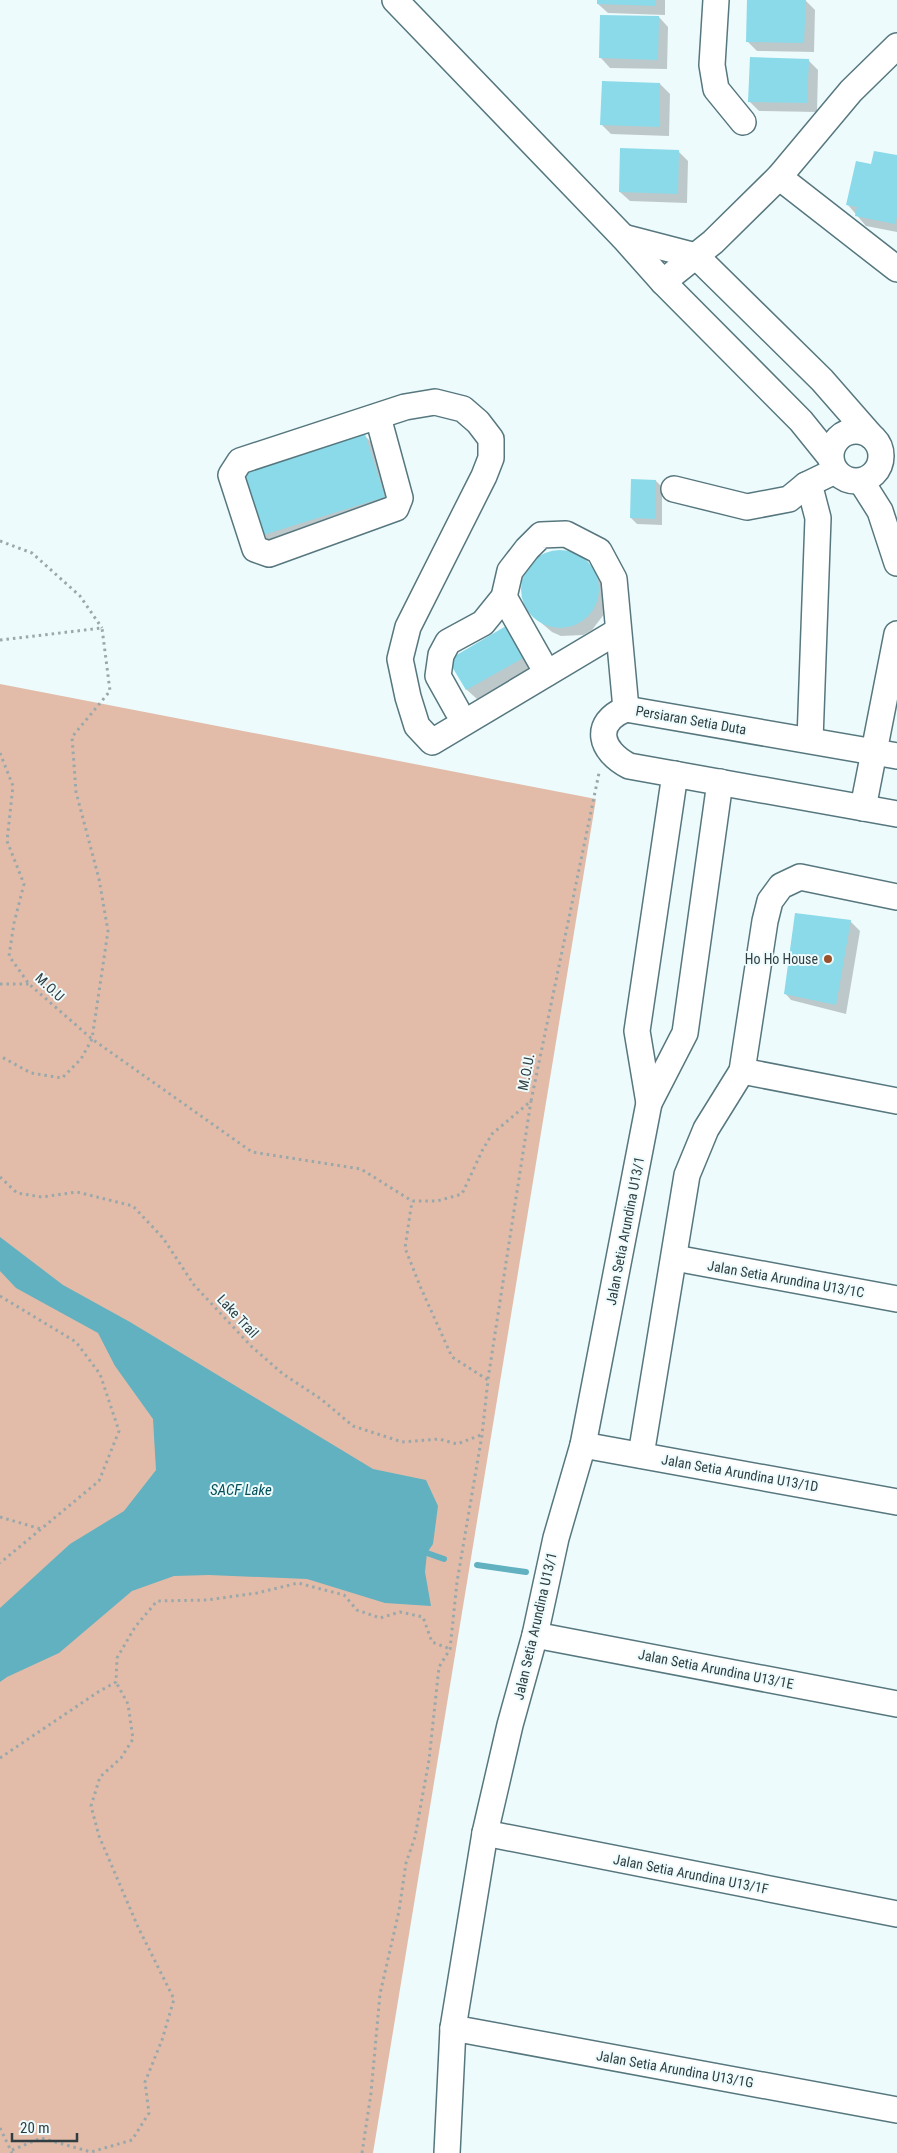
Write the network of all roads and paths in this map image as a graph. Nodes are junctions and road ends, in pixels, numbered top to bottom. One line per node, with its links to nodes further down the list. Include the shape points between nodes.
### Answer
1 (394, 0): 6 (street)
2 (716, 0): 4 (street, via 712,65 716,89)
3 (897, 46): 5 (street, via 851,91)
4 (743, 122)
5 (779, 177): 7 (street); 8 (street)
6 (623, 236): 7 (street); 9 (street)
7 (696, 256): 9 (street); 11 (street, via 822,380)
8 (896, 267)
9 (663, 282): 12 (street, via 801,421)
10 (378, 417): 10 (street, via 240,461 231,475 255,549 269,554 396,508 400,498); 24 (street, via 405,407 435,402 462,409 491,439 491,458 484,476 408,627 400,659 417,726 432,742)
11 (875, 442): 12 (street, via 858,431 844,434 834,443); 13 (street); 14 (street, via 880,462 873,474)
12 (833, 464): 14 (street, via 846,480); 15 (street)
13 (897, 467)
14 (860, 481): 18 (street, via 880,512)
15 (806, 486): 16 (street, via 789,499 748,507); 27 (street, via 818,518)
16 (674, 489)
17 (0, 541): 20 (path, via 32,553 80,596)
18 (897, 563)
19 (504, 596): 21 (street, via 510,571 540,535 566,534 599,551 614,579); 24 (street); 26 (street, via 483,623 448,642 441,655 438,676)
20 (102, 628): 23 (path); 38 (path, via 110,691 72,737 76,792 99,879 108,931)
21 (618, 631): 24 (street); 25 (street)
22 (897, 634): 29 (street)
23 (0, 640)
24 (547, 674)
25 (626, 709): 27 (street, Persiaran Setia Duta); 31 (street, Persiaran Setia Duta, via 607,722 603,739 608,751 616,760 629,766)
26 (457, 710)
27 (810, 740): 29 (street, Persiaran Setia Duta)
28 (0, 753): 37 (path, M.O.U, via 13,786 7,841 24,884 9,956)
29 (886, 754): 33 (street)
30 (599, 772): 41 (path, M.O.U.)
31 (675, 774): 32 (street, Persiaran Setia Duta); 43 (street, via 638,1031)
32 (720, 782): 33 (street, Persiaran Setia Duta); 43 (street, via 685,1033)
33 (863, 808): 34 (street, Persiaran Setia Duta)
34 (897, 814)
35 (897, 896): 40 (street, via 800,877 781,886 770,901 765,921)
36 (0, 984): 37 (path)
37 (29, 984): 38 (path, M.O.U)
38 (92, 1040): 39 (path, via 81,1059 62,1078 31,1073); 45 (path, M.O.U, via 252,1152 361,1169)
39 (0, 1056)
40 (742, 1071): 42 (street); 46 (street, via 706,1129 686,1175)
41 (531, 1101): 45 (path, M.O.U., via 492,1134 462,1194 436,1201); 49 (path)
42 (897, 1101)
43 (650, 1103): 51 (street, Jalan Setia Arundina U13/1)
44 (0, 1177): 50 (path, Lake Trail, via 17,1192 42,1197 77,1192 133,1206 163,1238 194,1285 251,1346 354,1426 402,1442 439,1439 457,1444)
45 (412, 1201): 49 (path, via 405,1248 417,1278 452,1357)
46 (674, 1258): 48 (street, Jalan Setia Arundina U13/1C); 52 (street)
47 (0, 1296): 55 (path, via 76,1342 100,1374 119,1431 99,1481)
48 (897, 1299)
49 (488, 1380): 50 (path)
50 (482, 1435): 58 (path, via 457,1582)
51 (583, 1445): 52 (street, Jalan Setia Arundina U13/1D); 57 (street, Jalan Setia Arundina U13/1, via 556,1538)
52 (641, 1455): 53 (street, Jalan Setia Arundina U13/1D)
53 (897, 1502)
54 (0, 1517): 55 (path)
55 (41, 1529): 56 (path)
56 (0, 1563)
57 (535, 1634): 60 (street, Jalan Setia Arundina U13/1E); 62 (street, Jalan Setia Arundina U13/1)
58 (450, 1649): 59 (path, via 432,1642 423,1617 400,1612 380,1618 357,1610 344,1595 298,1583 208,1600 157,1601 134,1627 118,1658); 68 (path, via 439,1667 429,1760 380,1994)
59 (116, 1682): 61 (path); 67 (path, via 128,1704 133,1739 121,1758 100,1777 92,1806 99,1836 138,1928 174,1999 145,2082 148,2113 132,2140 91,2152 42,2138)
60 (897, 1704)
61 (0, 1758)
62 (485, 1833): 63 (street, Jalan Setia Arundina U13/1F); 64 (street, Jalan Setia Arundina U13/1)
63 (897, 1914)
64 (453, 2028): 65 (street, Jalan Setia Arundina U13/1G); 69 (street, Jalan Setia Arundina U13/1)
65 (897, 2110)
66 (0, 2128): 67 (path)
67 (12, 2152)
68 (362, 2153)
69 (447, 2153)

